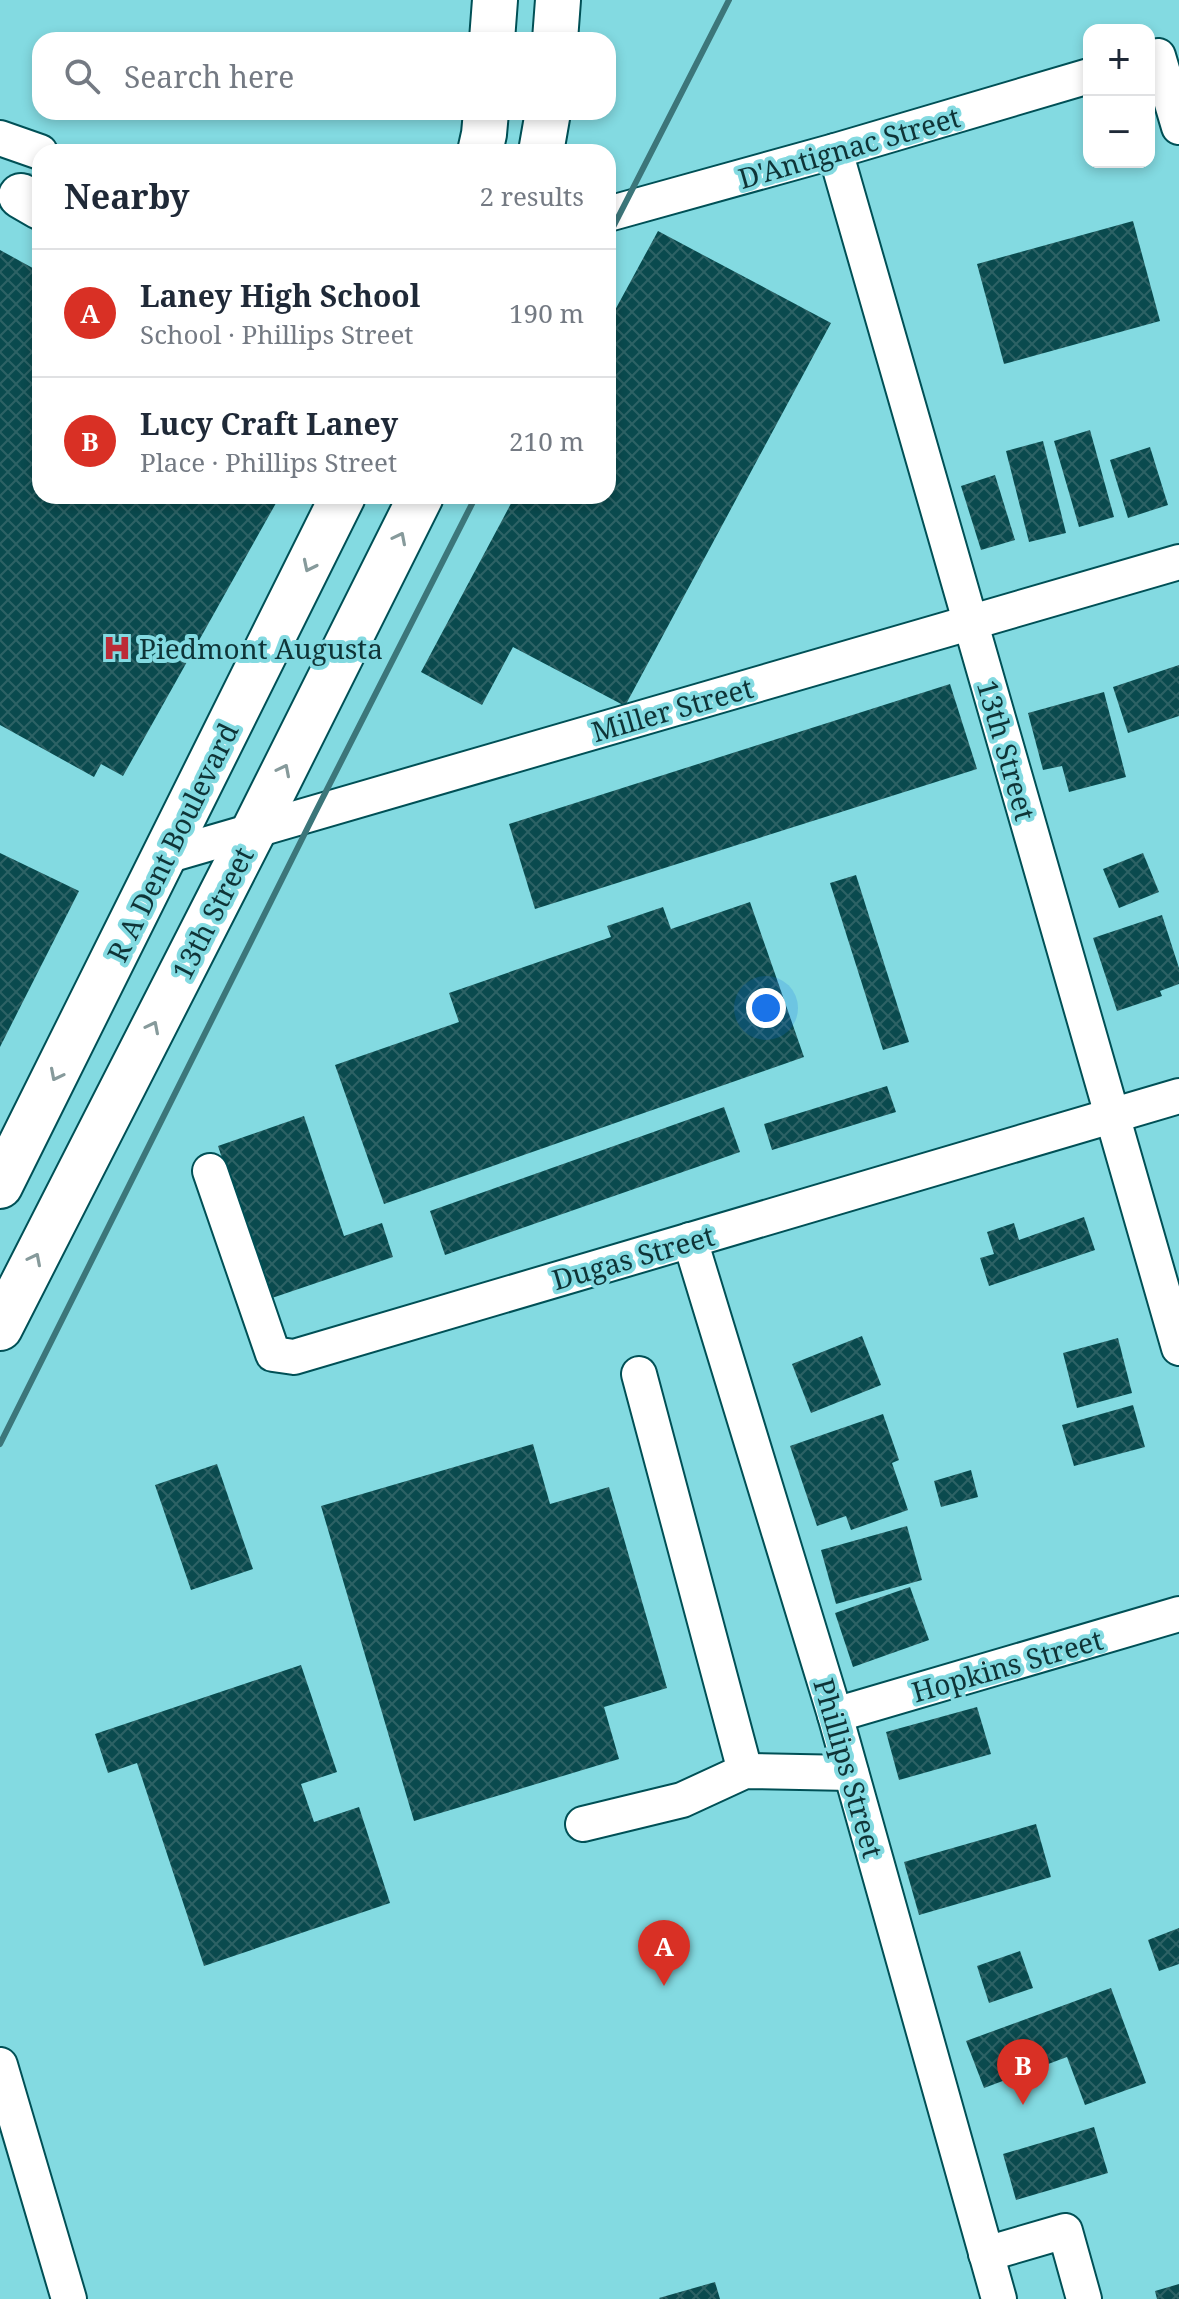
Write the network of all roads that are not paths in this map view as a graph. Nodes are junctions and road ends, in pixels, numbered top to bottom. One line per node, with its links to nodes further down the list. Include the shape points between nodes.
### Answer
1 (495, 0): 3 (main road)
2 (558, 0): 4 (main road)
3 (493, 32)
4 (556, 32)
5 (1162, 55): 9 (street)
6 (1083, 78): 14 (street, D'Antignac Street)
7 (485, 120): 11 (main road)
8 (547, 120): 12 (main road)
9 (1179, 127)
10 (0, 138): 13 (street)
11 (482, 144)
12 (542, 144)
13 (32, 149)
14 (835, 151): 15 (street, D'Antignac Street); 19 (street, 13th Street)
15 (616, 212)
16 (339, 504): 21 (main road, R A Dent Boulevard, one-way to 21)
17 (417, 504): 20 (main road, 13th Street, one-way to 17)
18 (1179, 562): 19 (street, Miller Street)
19 (970, 623): 20 (street, Miller Street); 23 (street, 13th Street)
20 (254, 830): 21 (street, Miller Street); 27 (main road, 13th Street, one-way to 20)
21 (166, 856): 25 (main road, R A Dent Boulevard, one-way to 25)
22 (1179, 1096): 23 (street, Dugas Street)
23 (1112, 1116): 26 (street, Dugas Street); 28 (street, 13th Street)
24 (210, 1171): 26 (street, Dugas Street, via 273,1354 294,1357)
25 (0, 1186)
26 (690, 1240): 31 (street, Phillips Street)
27 (0, 1328)
28 (1179, 1348)
29 (639, 1374): 32 (street)
30 (1179, 1614): 31 (street, Hopkins Street)
31 (835, 1715): 33 (street, Phillips Street)
32 (745, 1771): 33 (street); 34 (street, via 682,1800)
33 (851, 1773): 36 (street, Phillips Street)
34 (583, 1824)
35 (0, 2065): 37 (street)
36 (986, 2254): 38 (street, Phillips Street); 39 (street, via 1065,2231)
37 (69, 2299)
38 (999, 2299)
39 (1084, 2299)

